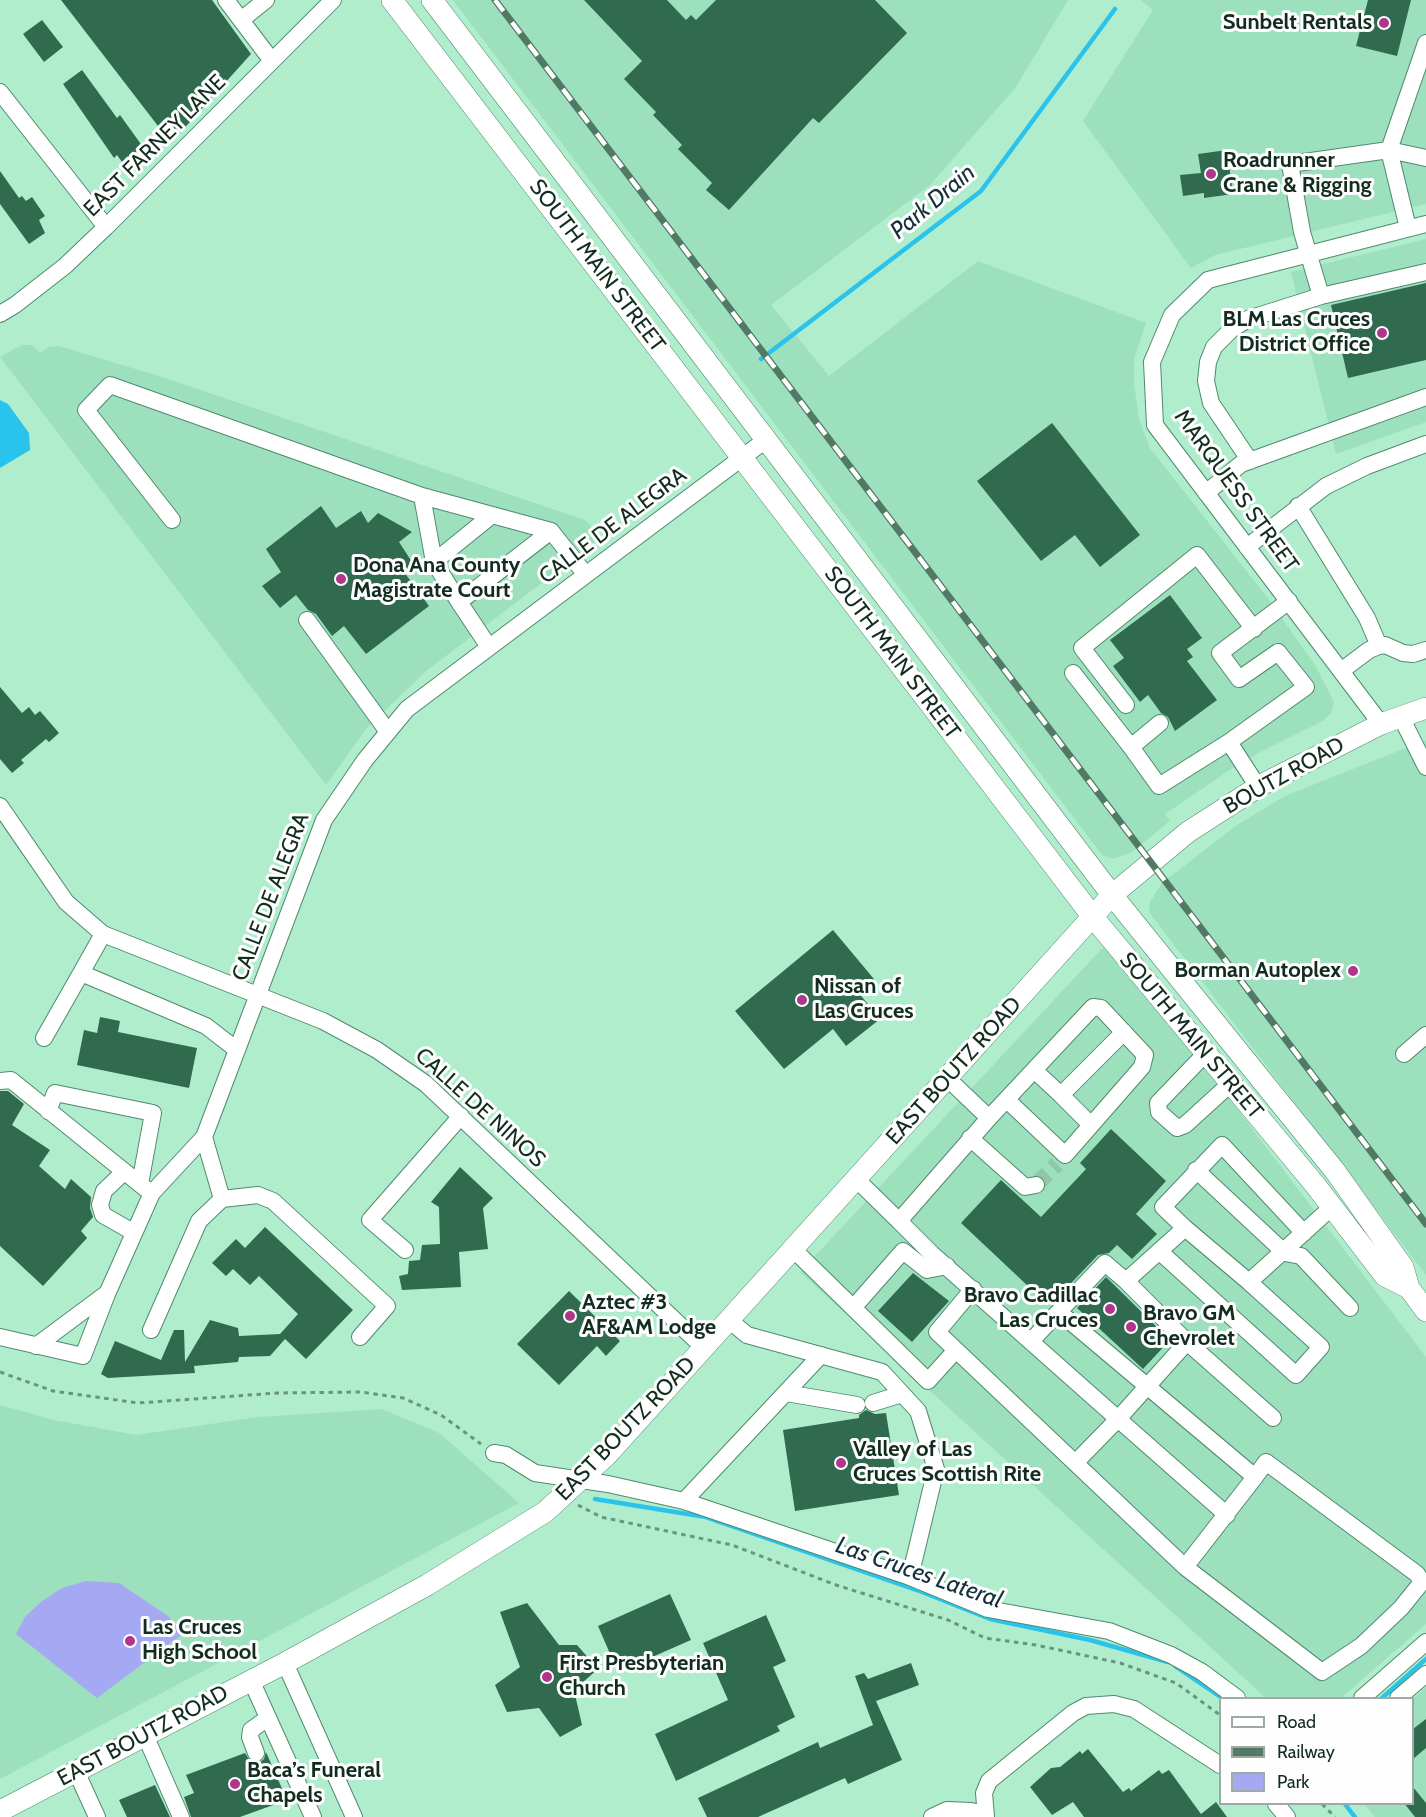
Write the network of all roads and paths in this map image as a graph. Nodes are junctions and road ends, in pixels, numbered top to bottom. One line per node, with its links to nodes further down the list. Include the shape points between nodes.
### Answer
1 (226, 0): 6 (street)
2 (266, 0): 6 (street)
3 (333, 0): 8 (street, EAST FARNEY LANE)
4 (392, 0): 22 (main road, SOUTH MAIN STREET)
5 (432, 0): 20 (main road, SOUTH MAIN STREET)
6 (241, 20): 8 (street)
7 (1426, 43): 10 (street)
8 (272, 61): 13 (street, EAST FARNEY LANE)
9 (0, 92): 13 (street)
10 (1389, 150): 11 (street); 14 (street); 15 (street, via 1290,164 1302,232)
11 (1426, 159)
12 (1426, 224): 14 (street, MARQUESS STREET)
13 (106, 227): 18 (street, EAST FARNEY LANE, via 65,266)
14 (1408, 228): 15 (street, MARQUESS STREET)
15 (1311, 254): 17 (street); 24 (street, MARQUESS STREET, via 1208,280 1172,315 1152,362 1155,425)
16 (1426, 272): 17 (street)
17 (1321, 296): 23 (street, via 1248,319 1232,328 1208,362 1206,381 1211,403)
18 (0, 314)
19 (1426, 398): 23 (street)
20 (767, 439): 22 (street, CALLE DE ALEGRA); 54 (main road, SOUTH MAIN STREET)
21 (1426, 444): 26 (street, via 1326,486)
22 (743, 457): 32 (street, CALLE DE ALEGRA); 55 (main road, SOUTH MAIN STREET)
23 (1250, 461): 24 (street)
24 (1206, 493): 30 (street, MARQUESS STREET)
25 (422, 496): 27 (street); 28 (street, via 110,385 86,410); 31 (street)
26 (1298, 507): 30 (street); 37 (street, via 1367,618)
27 (492, 515): 29 (street); 31 (street)
28 (172, 520)
29 (551, 531): 32 (street); 34 (street)
30 (1247, 547): 33 (street, MARQUESS STREET)
31 (434, 562): 34 (street)
32 (586, 575): 38 (street, CALLE DE ALEGRA)
33 (1289, 601): 36 (street); 40 (street, MARQUESS STREET)
34 (459, 602): 38 (street)
35 (307, 620): 47 (street)
36 (1254, 629): 42 (street, via 1197,555 1082,648); 48 (street, via 1220,653 1239,679 1278,652 1306,687)
37 (1379, 646): 39 (street, via 1413,654); 40 (street)
38 (489, 647): 47 (street, CALLE DE ALEGRA, via 407,709)
39 (1426, 650)
40 (1341, 671): 46 (street, MARQUESS STREET)
41 (1073, 673): 49 (street)
42 (1126, 705)
43 (1426, 708): 44 (main road, BOUTZ ROAD)
44 (1401, 717): 46 (main road, BOUTZ ROAD); 50 (street)
45 (1160, 723): 49 (street)
46 (1381, 724): 51 (main road, BOUTZ ROAD)
47 (387, 732): 58 (street, CALLE DE ALEGRA, via 324,820)
48 (1229, 742): 49 (street, via 1159,786); 51 (street)
49 (1131, 747)
50 (1426, 767)
51 (1258, 787): 53 (main road, BOUTZ ROAD, via 1188,832)
52 (0, 807): 56 (street, CALLE DE NINOS, via 66,903)
53 (1151, 862): 54 (main road, EAST BOUTZ ROAD)
54 (1112, 895): 55 (main road, EAST BOUTZ ROAD); 95 (main road, SOUTH MAIN STREET, via 1335,1171 1403,1267)
55 (1093, 917): 63 (main road, SOUTH MAIN STREET); 66 (main road, EAST BOUTZ ROAD)
56 (103, 934): 57 (street); 58 (street, CALLE DE NINOS)
57 (81, 973): 61 (street); 62 (street, via 206,1026)
58 (257, 997): 62 (street, CALLE DE ALEGRA); 72 (street, CALLE DE NINOS, via 323,1021 377,1050 426,1084)
59 (1124, 1032): 65 (street, via 1101,1008 1093,1007); 69 (street); 74 (street, via 1145,1055 1142,1067)
60 (1426, 1035): 64 (street)
61 (44, 1038)
62 (237, 1050): 75 (street, CALLE DE ALEGRA)
63 (1206, 1053): 68 (main road, SOUTH MAIN STREET); 68 (street, via 1158,1102 1158,1112 1177,1128 1185,1125)
64 (1404, 1054)
65 (1034, 1070): 69 (street); 70 (street)
66 (947, 1078): 73 (street); 79 (main road, EAST BOUTZ ROAD)
67 (0, 1081): 71 (street, via 11,1080)
68 (1230, 1084): 83 (main road, SOUTH MAIN STREET)
69 (1061, 1095): 74 (street)
70 (1007, 1100): 73 (street); 74 (street, via 1061,1160)
71 (48, 1111): 78 (street); 81 (street, via 55,1093 153,1113)
72 (461, 1116): 89 (street, via 370,1220); 109 (street, CALLE DE NINOS)
73 (989, 1118): 76 (street)
74 (1090, 1124)
75 (204, 1137): 81 (street); 82 (street)
76 (970, 1138): 80 (street, via 1025,1187); 84 (street)
77 (1196, 1170): 85 (street, via 1163,1207); 87 (street, via 1222,1145); 91 (street)
78 (124, 1173): 81 (street); 86 (street, via 104,1191 100,1205 104,1215)
79 (856, 1179): 84 (street); 88 (main road, EAST BOUTZ ROAD)
80 (1036, 1185)
81 (146, 1188): 86 (street)
82 (222, 1199): 103 (street, via 199,1221); 105 (street, via 258,1195 273,1201 387,1306)
83 (1332, 1207): 87 (street); 95 (main road, SOUTH MAIN STREET, via 1385,1276)
84 (899, 1221): 92 (street)
85 (1185, 1228): 90 (street); 94 (street)
86 (133, 1232): 97 (street)
87 (1304, 1233): 91 (street)
88 (793, 1249): 98 (street); 102 (main road, EAST BOUTZ ROAD)
89 (405, 1250)
90 (1159, 1251): 93 (street); 94 (street, via 1296,1375 1321,1347)
91 (1285, 1253): 94 (street); 99 (street, via 1301,1256)
92 (946, 1266): 96 (street); 98 (street, via 927,1270 903,1251)
93 (1126, 1281): 101 (street, via 1105,1263); 107 (street)
94 (1249, 1282)
95 (1408, 1288): 100 (main road, SOUTH MAIN STREET)
96 (973, 1289): 106 (street); 110 (street, via 937,1332)
97 (107, 1294): 108 (street); 108 (street, via 83,1356)
98 (853, 1308): 110 (street, via 928,1381)
99 (1350, 1308)
100 (1426, 1311)
101 (1059, 1312): 106 (street); 113 (street)
102 (729, 1320): 109 (main road, EAST BOUTZ ROAD); 111 (street, via 747,1335)
103 (151, 1330)
104 (0, 1337): 108 (street)
105 (360, 1337)
106 (1032, 1340): 117 (street)
107 (1187, 1342): 113 (street); 116 (street)
108 (36, 1346)
109 (704, 1348): 121 (main road, EAST BOUTZ ROAD)
110 (956, 1350): 119 (street)
111 (822, 1355): 114 (street); 115 (street, via 882,1372)
112 (0, 1372): 118 (path, via 53,1391 138,1403 287,1393 361,1392 403,1398 441,1415)
113 (1146, 1386): 117 (street); 120 (street)
114 (786, 1393): 115 (street, via 865,1404); 123 (street)
115 (902, 1394): 126 (street, via 918,1411 936,1469)
116 (1273, 1418)
117 (1118, 1419): 119 (street); 124 (street)
118 (494, 1453): 121 (street, via 506,1455 535,1473)
119 (1077, 1461): 125 (street, via 1094,1483)
120 (1255, 1477): 124 (street); 125 (street, via 1266,1462 1417,1574 1422,1582 1361,1646 1322,1671)
121 (580, 1480): 122 (main road, EAST BOUTZ ROAD); 123 (street)
122 (562, 1497): 128 (main road, EAST BOUTZ ROAD, via 545,1512 427,1585); 134 (path, via 601,1517 732,1545 836,1586 948,1620 985,1638 1120,1663 1176,1683)
123 (684, 1501): 126 (street)
124 (1227, 1515): 125 (street)
125 (1185, 1567)
126 (910, 1577): 131 (street, via 988,1609 1109,1631 1171,1655)
127 (1426, 1641): 132 (street)
128 (285, 1663): 130 (main road, EAST BOUTZ ROAD); 148 (street)
129 (1426, 1674): 133 (street)
130 (251, 1680): 135 (street); 136 (main road, EAST BOUTZ ROAD)
131 (1236, 1697)
132 (1363, 1697)
133 (1399, 1697)
134 (1219, 1714)
135 (268, 1718): 137 (street, via 251,1730); 147 (street)
136 (145, 1735): 139 (main road, EAST BOUTZ ROAD); 146 (street)
137 (255, 1753)
138 (1219, 1764): 144 (street, via 1134,1709 1114,1704 1086,1706 989,1781 984,1792)
139 (76, 1771): 142 (main road, EAST BOUTZ ROAD); 145 (street)
140 (1278, 1805): 149 (street)
141 (1324, 1805): 150 (path)
142 (5, 1812)
143 (942, 1815): 144 (street, via 971,1811)
144 (985, 1816)
145 (97, 1817)
146 (182, 1817)
147 (313, 1817)
148 (354, 1817)
149 (1287, 1817)
150 (1335, 1817)

